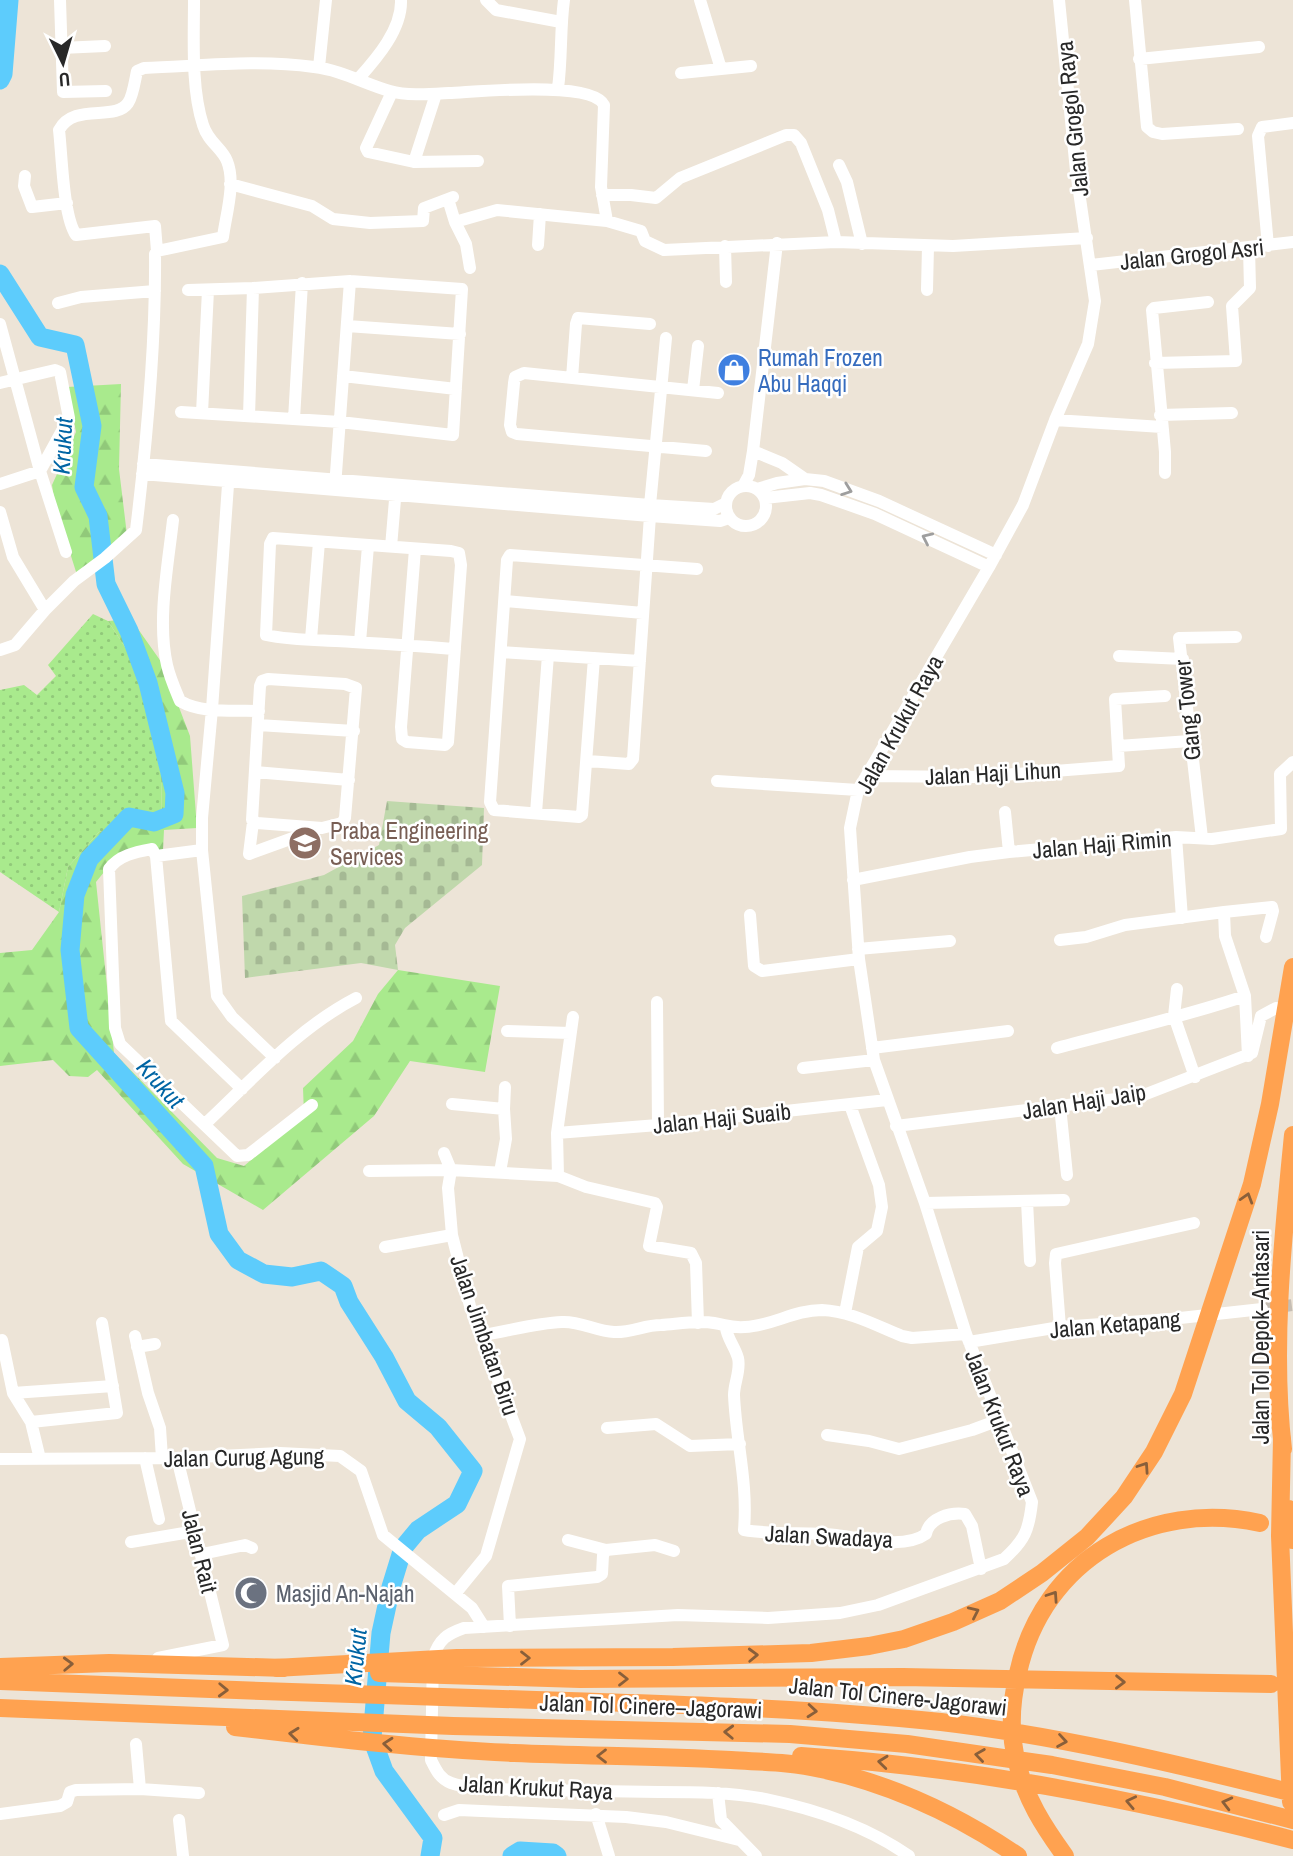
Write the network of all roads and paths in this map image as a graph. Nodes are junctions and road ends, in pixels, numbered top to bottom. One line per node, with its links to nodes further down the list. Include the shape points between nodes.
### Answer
1 (60, 0): 13 (street)
2 (194, 0): 15 (street)
3 (326, 0): 17 (street)
4 (486, 0): 10 (street, via 496,10)
5 (565, 0): 10 (street)
6 (700, 0): 18 (street)
7 (1059, 0): 37 (street, Jalan Grogol Raya)
8 (1135, 0): 14 (street)
9 (405, 2): 20 (street, via 392,34)
10 (561, 22): 21 (street)
11 (105, 47): 13 (street)
12 (1259, 47): 14 (street)
13 (61, 48): 22 (street, via 63,92)
14 (1139, 59): 26 (street, via 1144,117 1153,132)
15 (194, 66): 17 (street, via 274,62); 31 (street, via 202,124 209,141 227,160); 33 (street, via 144,68 137,71 128,103 120,109 71,116 63,122 59,130)
16 (751, 66): 18 (street)
17 (318, 67): 20 (street)
18 (721, 69): 19 (street)
19 (681, 74)
20 (359, 79): 23 (street)
21 (558, 88): 24 (street); 32 (street, via 604,105)
22 (106, 90)
23 (393, 92): 24 (street); 28 (street, via 366,150)
24 (436, 94): 28 (street)
25 (1293, 123): 45 (street, via 1259,130)
26 (1238, 128)
27 (478, 161): 28 (street)
28 (414, 162)
29 (839, 165): 41 (street)
30 (24, 176): 33 (street, via 32,207)
31 (230, 184): 36 (street, via 313,206 333,219 370,223 423,221 424,208 451,198); 47 (street, via 223,237)
32 (602, 195): 35 (street); 38 (street, via 656,198 692,172 794,135 802,143)
33 (67, 203): 47 (street, via 76,235 155,226)
34 (540, 214): 35 (street); 36 (street, via 497,211); 42 (street)
35 (607, 221): 43 (street, via 642,231 645,241 664,250)
36 (456, 222): 49 (street)
37 (1087, 238): 44 (street); 48 (street, Jalan Krukut Raya)
38 (836, 242): 40 (street); 41 (street)
39 (1293, 242): 45 (street, Jalan Grogol Asri)
40 (777, 243): 43 (street); 85 (street)
41 (862, 244): 44 (street)
42 (538, 245)
43 (725, 246): 51 (street)
44 (928, 246): 57 (street)
45 (1268, 246): 46 (street, Jalan Grogol Asri)
46 (1249, 248): 48 (street, Jalan Grogol Asri); 66 (street, via 1250,288 1231,306 1236,361)
47 (157, 251): 54 (street)
48 (1091, 265): 80 (street, Jalan Krukut Raya, via 1094,314 1087,344)
49 (470, 268)
50 (351, 281): 52 (street); 62 (street); 63 (street, via 461,288)
51 (726, 282)
52 (302, 283): 53 (street); 79 (street)
53 (253, 288): 56 (street); 78 (street)
54 (155, 290): 59 (street); 86 (street)
55 (188, 290): 56 (street)
56 (208, 290): 77 (street)
57 (927, 290)
58 (1208, 302): 66 (street, via 1154,308)
59 (58, 303)
60 (0, 324): 69 (street)
61 (650, 324): 68 (street, via 578,318)
62 (347, 326): 63 (street); 67 (street)
63 (460, 334): 72 (street)
64 (666, 338): 71 (street)
65 (698, 346): 73 (street)
66 (1155, 363): 81 (street)
67 (344, 376): 72 (street); 82 (street)
68 (572, 378): 71 (street); 83 (street, via 524,373 515,377 512,432)
69 (15, 379): 70 (street); 87 (street); 87 (street, via 60,372 69,418)
70 (0, 383)
71 (662, 386): 73 (street); 83 (street)
72 (456, 389): 82 (street, via 453,435)
73 (693, 390): 74 (street)
74 (718, 393)
75 (181, 412): 77 (street)
76 (1232, 413): 81 (street)
77 (202, 414): 78 (street)
78 (249, 416): 79 (street)
79 (294, 419): 82 (street)
80 (1055, 420): 81 (street); 106 (street, Jalan Krukut Raya, via 1023,505)
81 (1161, 421): 88 (street)
82 (340, 422): 92 (street)
83 (656, 446): 84 (street); 97 (street)
84 (706, 451)
85 (753, 451): 90 (street); 93 (street)
86 (143, 469): 89 (street); 111 (street, via 131,536)
87 (40, 471): 91 (street); 105 (street)
88 (1165, 473)
89 (228, 477): 92 (street); 126 (street)
90 (809, 479): 93 (street); 95 (street); 106 (street, one-way to 106, via 878,501)
91 (0, 484)
92 (335, 485): 94 (street)
93 (754, 487): 95 (street); 96 (street, via 734,490); 99 (street, via 767,510 761,520 751,526)
94 (396, 490): 97 (street); 103 (street)
95 (810, 493): 108 (street, one-way to 95, via 875,514)
96 (726, 503): 97 (street, via 714,509); 99 (street)
97 (650, 510): 99 (street, via 720,521); 107 (street)
98 (0, 512): 111 (street, via 13,557)
99 (729, 518)
100 (173, 520): 126 (street, via 163,629 167,664 180,701)
101 (319, 542): 102 (street); 114 (street); 114 (street, via 273,538 270,544 266,635)
102 (368, 546): 103 (street); 115 (street)
103 (391, 547): 104 (street)
104 (415, 549): 116 (street); 117 (street, via 457,552 462,558)
105 (66, 552)
106 (996, 555): 108 (street, Jalan Krukut Raya)
107 (646, 564): 109 (street); 110 (street, via 510,555); 112 (street)
108 (989, 567): 135 (street, Jalan Krukut Raya)
109 (697, 569)
110 (505, 601): 112 (street); 119 (street)
111 (45, 610): 118 (street, via 15,645)
112 (643, 612): 124 (street)
113 (1236, 637): 123 (street, Gang Tower, via 1179,638)
114 (312, 639): 115 (street)
115 (360, 642): 116 (street)
116 (408, 646): 117 (street); 117 (street, via 401,736 404,741 444,745 449,742)
117 (455, 649)
118 (0, 650)
119 (501, 652): 120 (street); 140 (street, via 490,805 498,812)
120 (548, 655): 122 (street); 140 (street)
121 (1119, 656): 123 (street)
122 (594, 658): 124 (street); 132 (street)
123 (1183, 659): 130 (street, Gang Tower)
124 (640, 661): 132 (street, via 633,759 629,764)
125 (1165, 696): 131 (street, via 1115,699)
126 (212, 709): 127 (street); 145 (street)
127 (259, 711): 128 (street); 129 (street, via 260,686 268,679 351,685 356,691)
128 (258, 725): 129 (street); 134 (street)
129 (354, 731): 136 (street)
130 (1190, 741): 131 (street); 144 (street, Gang Tower)
131 (1118, 746): 135 (street, Jalan Haji Lihun, via 1119,766 977,777)
132 (588, 761): 140 (street, via 582,815)
133 (1293, 762): 144 (street, Jalan Haji Rimin, via 1280,774 1281,829)
134 (255, 772): 136 (street); 141 (street)
135 (866, 776): 138 (street, Jalan Krukut Raya)
136 (349, 780): 142 (street, via 344,821)
137 (717, 781): 138 (street)
138 (858, 790): 148 (street, Jalan Krukut Raya, via 850,828)
139 (1004, 812): 146 (street)
140 (536, 813)
141 (253, 822): 142 (street); 142 (street, via 249,854)
142 (321, 828)
143 (1176, 837): 144 (street, Jalan Haji Rimin); 146 (street, Jalan Haji Rimin); 151 (street)
144 (1202, 838)
145 (202, 850): 147 (street); 170 (street, via 217,996)
146 (1009, 852): 148 (street, Jalan Haji Rimin)
147 (156, 856): 174 (street, via 171,1021); 181 (street, via 152,849 133,852 109,869 115,1028 120,1044)
148 (853, 880): 155 (street, Jalan Krukut Raya)
149 (1224, 912): 151 (street); 152 (street, via 1272,907); 158 (street, via 1225,936)
150 (750, 915): 155 (street, via 754,966 762,971)
151 (1182, 919): 153 (street, via 1125,925)
152 (1266, 937)
153 (1060, 940)
154 (950, 941): 155 (street)
155 (859, 954): 168 (street, Jalan Krukut Raya)
156 (1293, 967): 237 (highway, one-way to 156, via 811,1653 904,1639 1000,1601 1087,1537 1124,1497 1154,1452 1183,1394 1252,1184)
157 (1177, 989): 162 (street)
158 (1245, 996): 162 (street); 169 (street)
159 (356, 998): 170 (street, via 330,1011)
160 (657, 1002): 182 (street)
161 (1276, 1008): 169 (street, via 1261,1016 1255,1050)
162 (1174, 1016): 167 (street); 172 (street)
163 (573, 1017): 166 (street)
164 (507, 1031): 166 (street)
165 (1008, 1031): 168 (street)
166 (570, 1033): 184 (street)
167 (1057, 1048)
168 (869, 1056): 171 (street); 175 (street, Jalan Krukut Raya)
169 (1248, 1056): 172 (street, Jalan Haji Jaip)
170 (275, 1058): 174 (street)
171 (803, 1068)
172 (1195, 1077): 179 (street, Jalan Haji Jaip, via 1141,1096)
173 (505, 1087): 180 (street)
174 (242, 1089): 181 (street)
175 (887, 1100): 177 (street, Jalan Haji Suaib); 183 (street, Jalan Krukut Raya)
176 (452, 1104): 180 (street)
177 (855, 1104): 182 (street, Jalan Haji Suaib); 200 (street, via 882,1207 877,1231 858,1247)
178 (312, 1105): 181 (street, via 245,1156 237,1156)
179 (1060, 1106): 183 (street, Jalan Haji Jaip); 190 (street)
180 (504, 1109): 189 (street, via 506,1139)
181 (205, 1124)
182 (658, 1125): 184 (street, Jalan Haji Suaib)
183 (896, 1126): 194 (street, Jalan Krukut Raya)
184 (557, 1133): 191 (street)
185 (1293, 1135): 215 (highway, Jalan Tol Depok–Antasari, via 1279,1346)
186 (444, 1153): 187 (street)
187 (451, 1170): 188 (street); 189 (street); 196 (street, Jalan Jimbatan Biru)
188 (369, 1171)
189 (500, 1172): 191 (street)
190 (1067, 1175)
191 (558, 1176): 202 (street, via 655,1203 649,1246 691,1253)
192 (1065, 1200): 193 (street)
193 (1027, 1201): 194 (street); 198 (street)
194 (925, 1203): 206 (street, Jalan Krukut Raya)
195 (1194, 1223): 203 (street, via 1056,1254)
196 (452, 1235): 197 (street); 205 (street, Jalan Jimbatan Biru, via 470,1306)
197 (385, 1247)
198 (1030, 1261)
199 (1262, 1309): 203 (street, Jalan Ketapang)
200 (845, 1313): 204 (street, Jalan Ketapang, via 821,1310 768,1324); 206 (street, Jalan Ketapang, via 902,1336)
201 (102, 1323): 209 (street)
202 (698, 1323): 204 (street, Jalan Ketapang); 205 (street, Jalan Ketapang, via 611,1332 562,1322)
203 (1060, 1327): 206 (street, Jalan Ketapang)
204 (726, 1328): 216 (street, Jalan Swadaya, via 738,1357 734,1392)
205 (483, 1335): 233 (street, Jalan Jimbatan Biru, via 520,1439 486,1556)
206 (965, 1337): 212 (street, Jalan Krukut Raya)
207 (2, 1340): 210 (street)
208 (155, 1344): 218 (street, via 136,1341 160,1428)
209 (113, 1386): 210 (street); 211 (street, via 117,1413)
210 (13, 1393): 211 (street)
211 (31, 1422): 221 (street)
212 (991, 1423): 214 (street, via 899,1449); 232 (street, Jalan Krukut Raya, via 1032,1502 1030,1526 1020,1545 1004,1559)
213 (607, 1428): 216 (street, via 656,1424 690,1446)
214 (827, 1435)
215 (1282, 1438): 226 (highway, Jalan Tol Depok–Antasari); 266 (highway, via 1280,1536)
216 (740, 1444): 232 (street, Jalan Swadaya, via 744,1530 881,1542 920,1539 932,1521 965,1514)
217 (145, 1458): 218 (street, Jalan Curug Agung); 221 (street, Jalan Curug Agung); 222 (street)
218 (162, 1458): 219 (street, Jalan Curug Agung)
219 (177, 1458): 224 (street, Jalan Rait); 233 (street, Jalan Curug Agung, via 279,1453 340,1456 361,1471 383,1535)
220 (0, 1459): 221 (street, Jalan Curug Agung)
221 (40, 1459)
222 (159, 1519)
223 (1261, 1523): 265 (highway, one-way to 223, via 1027,1794 1016,1761 1013,1692 1032,1628 1057,1589 1081,1565 1136,1531 1212,1516)
224 (196, 1531): 227 (street); 231 (street, Jalan Rait)
225 (568, 1540): 229 (street)
226 (1293, 1540)
227 (131, 1542)
228 (252, 1548): 231 (street, via 245,1545)
229 (606, 1550): 230 (street, via 655,1545); 234 (street, via 597,1577 508,1586)
230 (674, 1551)
231 (202, 1555): 236 (street, Jalan Rait, via 223,1645)
232 (981, 1569): 234 (street, Jalan Krukut Raya, via 839,1614 768,1618 678,1615)
233 (455, 1594): 235 (street, Jalan Curug Agung, via 472,1608)
234 (510, 1626): 235 (street, Jalan Krukut Raya)
235 (484, 1627): 246 (street, Jalan Krukut Raya, via 464,1628 437,1644 431,1760 447,1782)
236 (158, 1658)
237 (457, 1666): 238 (highway, one-way to 237, via 109,1663 275,1668); 240 (highway, one-way to 240, via 685,1679 903,1677)
238 (0, 1667)
239 (0, 1681): 250 (highway, Jalan Tol Cinere-Jagorawi, one-way to 250, via 783,1708 943,1723 1069,1742)
240 (1271, 1684)
241 (0, 1708): 242 (highway, Jalan Tol Cinere–Jagorawi)
242 (103, 1713): 244 (highway, one-way to 242, via 463,1751); 257 (highway, Jalan Tol Cinere–Jagorawi, one-way to 242, via 1165,1787 907,1744 790,1734)
243 (135, 1744): 245 (street)
244 (666, 1756): 259 (highway, one-way to 244, via 1077,1790 969,1772 746,1752); 264 (highway, via 821,1769 942,1811)
245 (140, 1789): 248 (street); 253 (street, via 76,1790 60,1806)
246 (513, 1789): 247 (street, Jalan Krukut Raya); 251 (street)
247 (554, 1790): 249 (street, Jalan Krukut Raya); 252 (street)
248 (199, 1793)
249 (718, 1793): 258 (street, via 722,1820); 263 (street, Jalan Krukut Raya, via 805,1809 867,1833)
250 (1293, 1793)
251 (511, 1813): 252 (street); 255 (street, via 459,1810)
252 (554, 1813): 254 (street)
253 (0, 1814)
254 (596, 1814): 258 (street, via 666,1822); 261 (street)
255 (444, 1815)
256 (179, 1820): 260 (street)
257 (1293, 1820)
258 (738, 1840): 262 (street)
259 (1293, 1840)
260 (183, 1856)
261 (609, 1856)
262 (756, 1856)
263 (909, 1856)
264 (1018, 1856)
265 (1065, 1856)
266 (1292, 1856)

